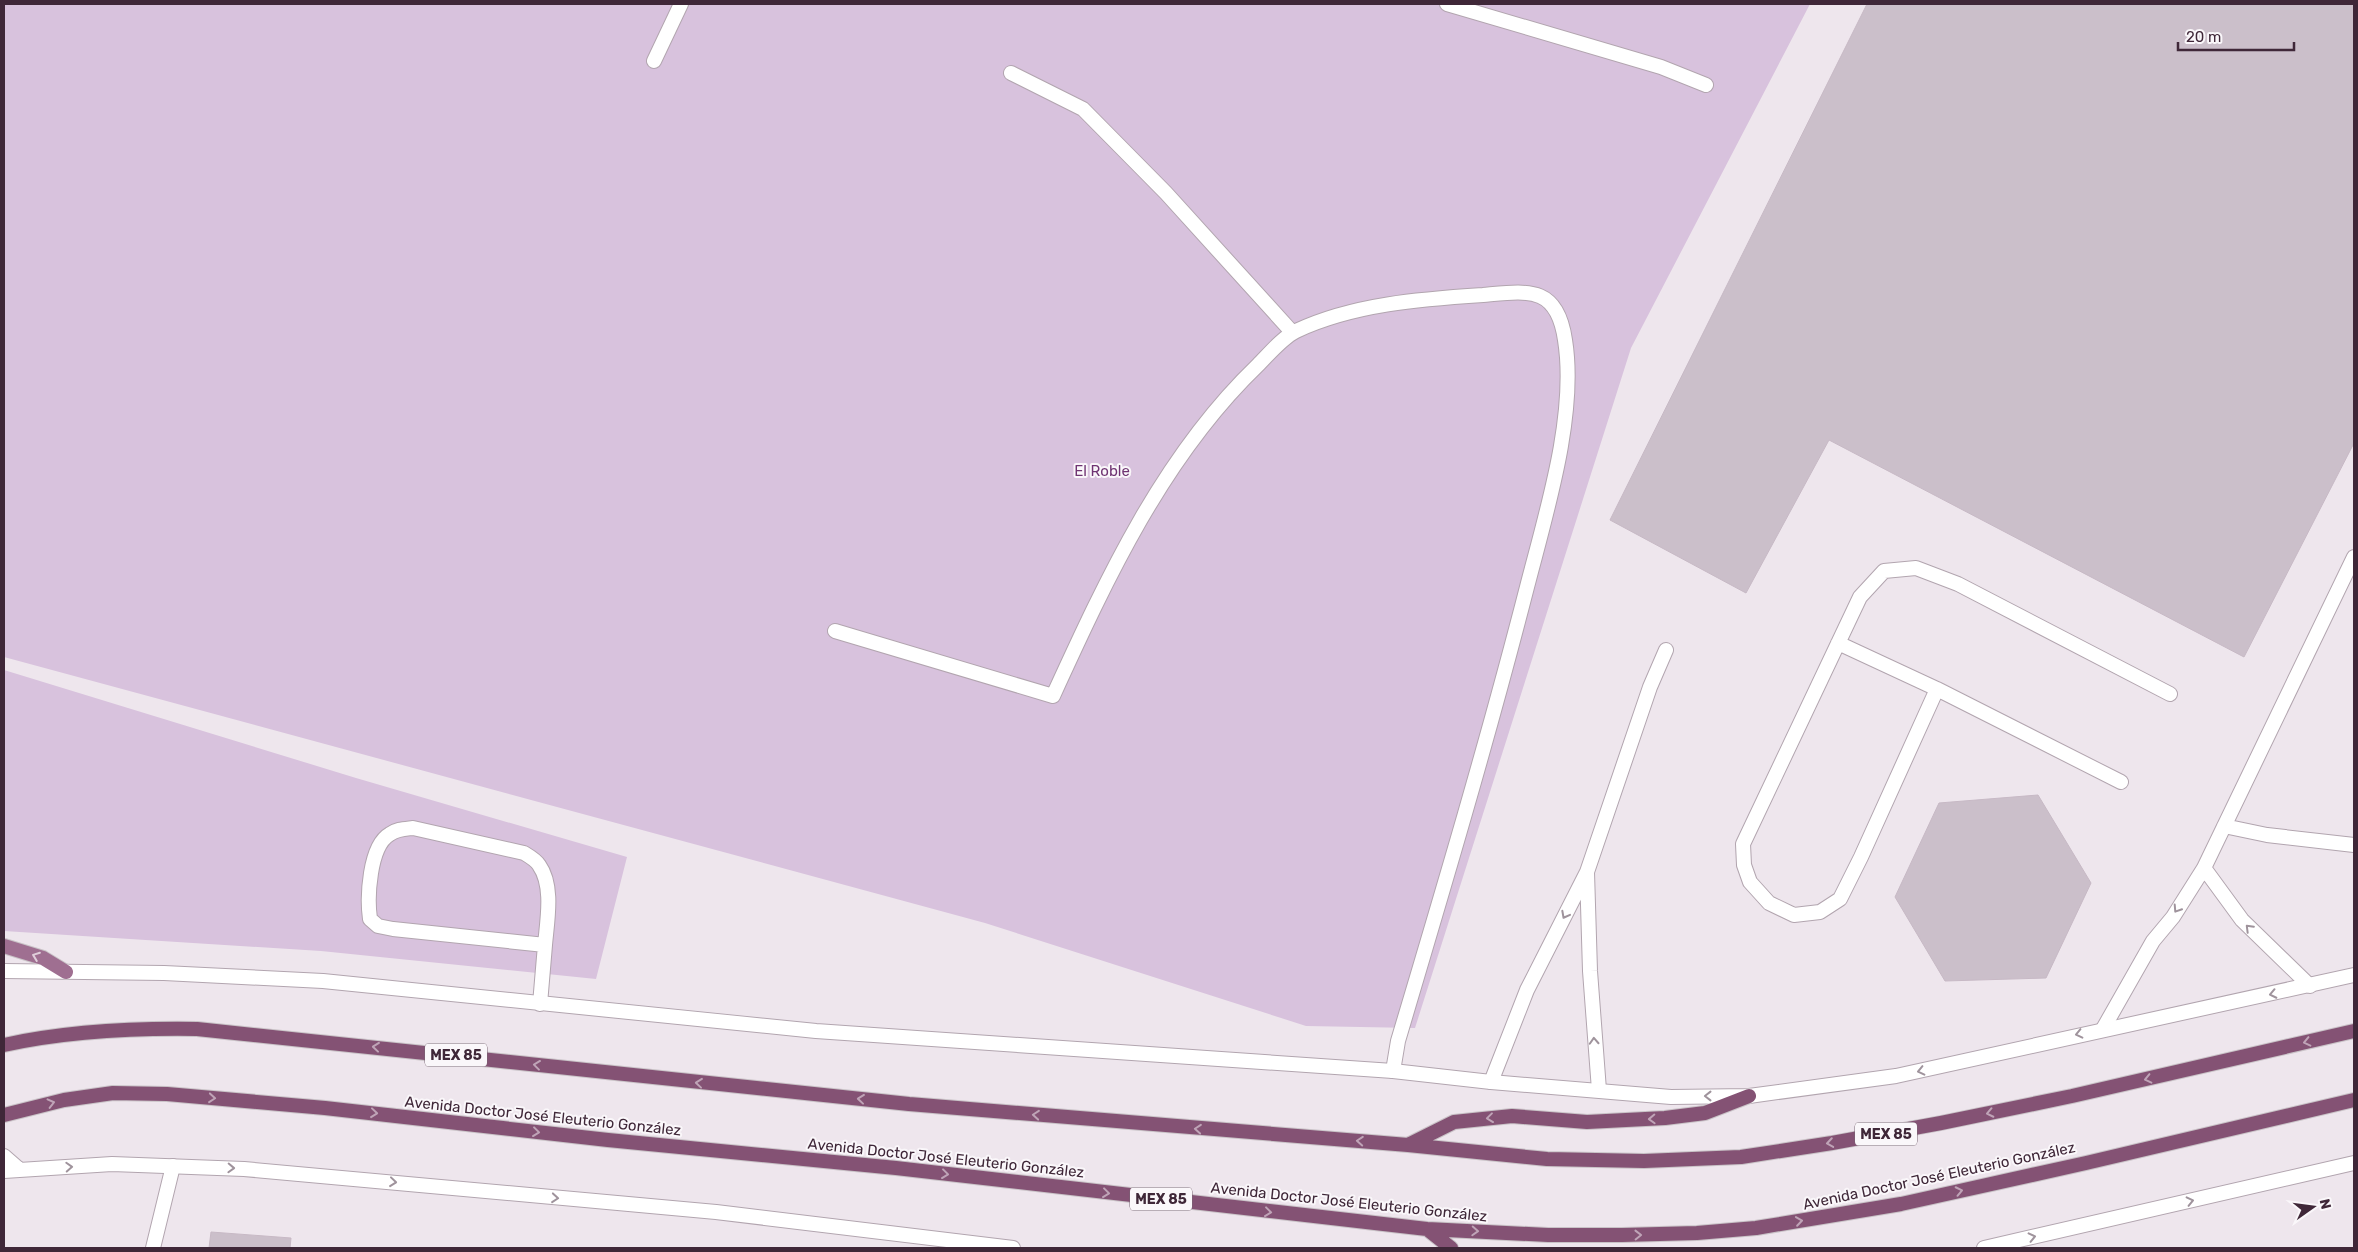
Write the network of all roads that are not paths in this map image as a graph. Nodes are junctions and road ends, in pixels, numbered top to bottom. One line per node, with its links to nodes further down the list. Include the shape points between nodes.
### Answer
1 (681, 4): 3 (street)
2 (1447, 4): 5 (street, via 1661,67)
3 (654, 61)
4 (1011, 73): 6 (street, via 1083,109 1166,192)
5 (1706, 86)
6 (1292, 332): 8 (street, via 1212,413 1168,473 1102,589 1053,696); 28 (street, via 1349,312 1439,298 1522,292 1537,293 1549,302 1560,319 1565,338 1568,366 1566,413 1549,502 1498,700 1398,1041)
7 (2354, 557): 14 (street)
8 (835, 631)
9 (1838, 643): 11 (street); 11 (street, via 1743,844 1744,865 1750,882 1769,902 1794,915 1820,912 1840,900); 12 (street, via 1860,597 1884,571 1916,568 1958,584)
10 (1666, 650): 17 (street, via 1650,687)
11 (1937, 689): 13 (street)
12 (2170, 694)
13 (2120, 782)
14 (2224, 826): 15 (street, via 2293,839); 16 (street)
15 (2354, 845)
16 (2204, 868): 23 (street, one-way to 16, via 2242,920); 25 (street, one-way to 25, via 2173,917 2153,941)
17 (1587, 872): 29 (street, one-way to 29, via 1527,990); 30 (street, one-way to 17, via 1590,981)
18 (4, 946): 21 (main road, one-way to 18, via 43,958)
19 (544, 946): 19 (street, via 546,880 539,864 524,853 412,828 388,834 380,844 369,884 368,907 370,919 378,926); 24 (street)
20 (4, 971): 21 (street)
21 (66, 972): 24 (street, via 323,981)
22 (2354, 974): 23 (street)
23 (2310, 986): 25 (street, one-way to 25)
24 (540, 1004): 28 (street, via 816,1031)
25 (2103, 1029): 31 (street, one-way to 31, via 1896,1076)
26 (2354, 1031): 34 (highway, MEX 85, one-way to 34, via 1941,1123 1741,1156 1644,1161 1547,1159)
27 (4, 1045): 34 (highway, MEX 85, one-way to 27, via 909,1104 198,1029 128,1028 76,1032)
28 (1393, 1071): 29 (street)
29 (1491, 1082): 30 (street)
30 (1599, 1090): 31 (street, one-way to 30, via 1671,1096)
31 (1749, 1096): 34 (highway, one-way to 34, via 1705,1113 1666,1118 1587,1122 1512,1116 1454,1122)
32 (2354, 1100): 40 (highway, Avenida Doctor José Eleuterio González / MEX 85, one-way to 32, via 1622,1235 1697,1234 1756,1228 1901,1204)
33 (4, 1115): 40 (highway, Avenida Doctor José Eleuterio González / MEX 85, one-way to 40, via 64,1100 113,1093 167,1094 896,1168)
34 (1408, 1145)
35 (4, 1156): 38 (street)
36 (2354, 1163): 44 (street, one-way to 36)
37 (173, 1166): 38 (street, one-way to 37, via 112,1164); 41 (street); 42 (street, one-way to 42, via 254,1170 716,1212)
38 (20, 1170): 39 (street)
39 (4, 1171)
40 (1426, 1229): 43 (highway)
41 (153, 1248)
42 (1013, 1248)
43 (1451, 1248)
44 (1984, 1248)

